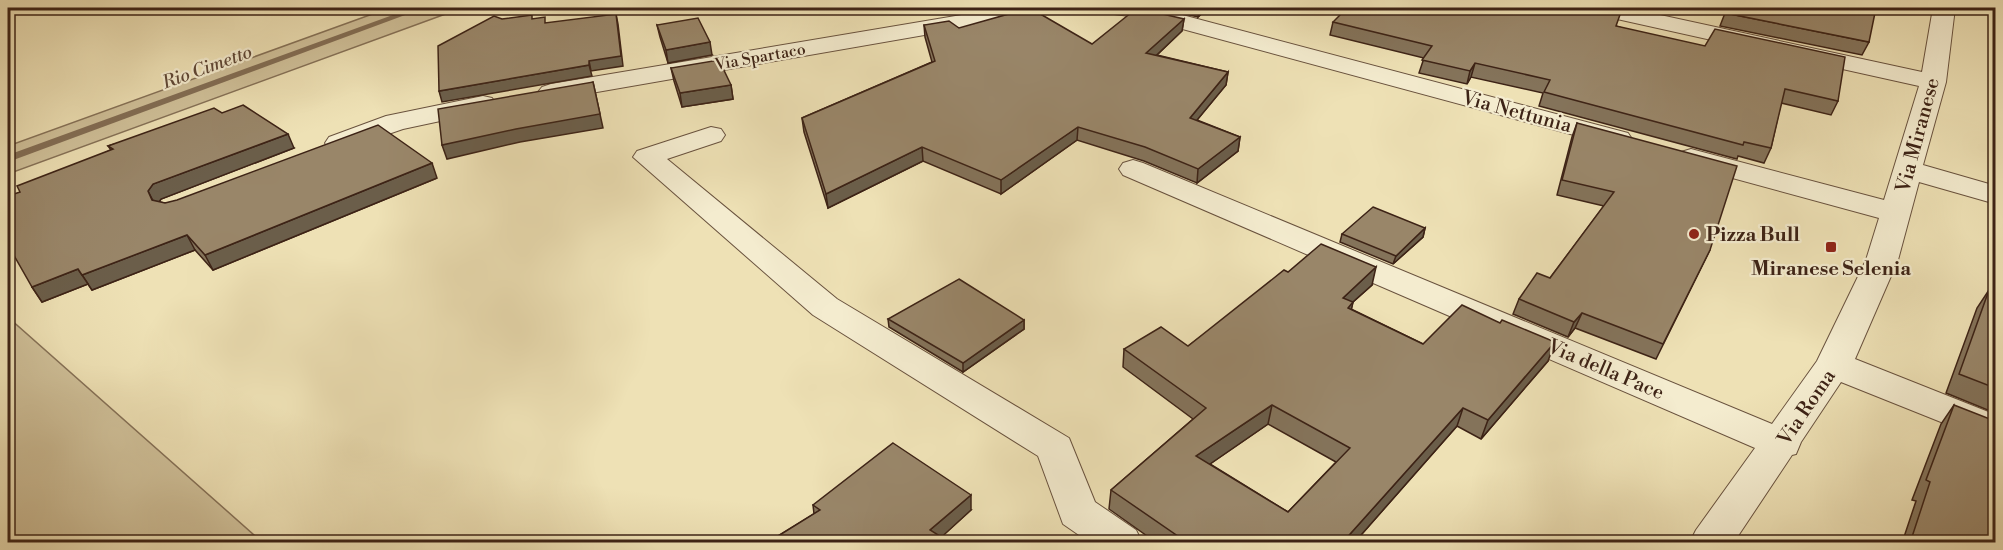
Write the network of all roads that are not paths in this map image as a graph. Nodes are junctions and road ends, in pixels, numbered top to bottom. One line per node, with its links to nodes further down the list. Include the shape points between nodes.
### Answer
1 (1040, 8): 7 (street, Via Spartaco, via 396,122)
2 (1599, 8): 5 (street)
3 (1944, 8): 5 (street, Via Miranese)
4 (1126, 9): 11 (street, Via Nettunia)
5 (1933, 82): 9 (street, Via Miranese)
6 (711, 135): 16 (street, via 647,157 825,307 1055,448 1078,512)
7 (318, 151)
8 (1132, 169): 15 (street, Via della Pace)
9 (1908, 170): 10 (street); 11 (street, Via Miranese)
10 (1995, 195)
11 (1896, 213): 12 (street, Via Miranese)
12 (1882, 260): 13 (street, Via Roma)
13 (1834, 365): 14 (street); 15 (street, Via Roma)
14 (1995, 430)
15 (1782, 444): 17 (street, Via Roma)
16 (1122, 543)
17 (1711, 543)

